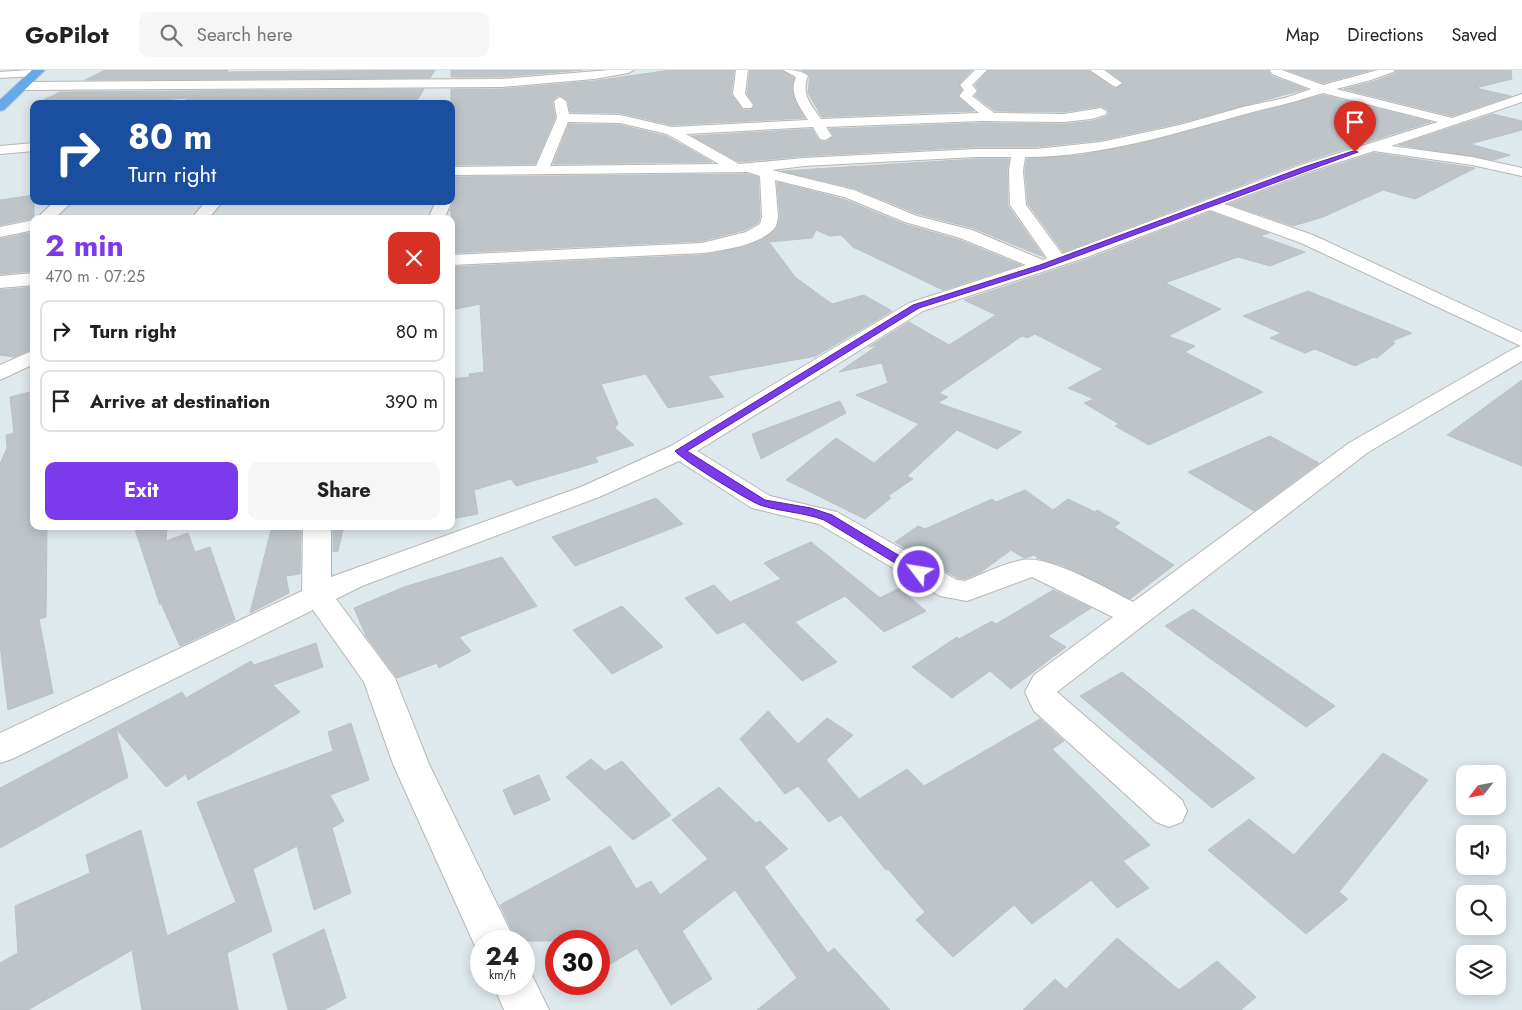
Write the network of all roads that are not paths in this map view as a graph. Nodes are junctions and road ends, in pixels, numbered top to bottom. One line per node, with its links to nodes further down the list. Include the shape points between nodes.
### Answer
1 (345, 70): 13 (street)
2 (628, 70): 11 (street)
3 (742, 70): 18 (street, via 739,94)
4 (789, 70): 24 (street, via 802,76 798,87 801,99)
5 (981, 70): 21 (street, via 966,85 971,92 965,96)
6 (1096, 70): 12 (street)
7 (1276, 70): 15 (street)
8 (1389, 70): 15 (street)
9 (38, 71): 10 (street); 14 (main road)
10 (0, 75)
11 (556, 80): 13 (street); 22 (street)
12 (1116, 83)
13 (329, 84): 14 (street); 16 (street)
14 (23, 86): 19 (main road)
15 (1322, 89): 23 (street); 29 (street, via 1162,134 1091,148)
16 (316, 97)
17 (1522, 98): 23 (street)
18 (747, 105)
19 (0, 107)
20 (1101, 112): 21 (street, via 1076,117)
21 (991, 117): 24 (street)
22 (563, 118): 25 (street, via 620,119); 32 (street)
23 (1453, 122): 26 (street)
24 (817, 124): 25 (street); 30 (street)
25 (672, 131): 31 (street, via 712,156)
26 (1371, 147): 33 (street, via 1472,161); 38 (street)
27 (30, 148): 28 (street)
28 (0, 150)
29 (1019, 153): 30 (street); 44 (street, via 1016,171 1018,205)
30 (840, 160): 31 (street)
31 (743, 168): 32 (street); 34 (street)
32 (541, 170): 35 (street)
33 (1522, 172)
34 (767, 173): 43 (street, via 768,226 752,236 726,244 623,253); 44 (street, via 849,194 911,220 966,234)
35 (456, 176)
36 (60, 205): 39 (street)
37 (211, 205): 40 (street)
38 (1211, 205): 44 (street); 47 (street, via 1300,235)
39 (49, 215)
40 (202, 215)
41 (30, 226): 42 (street)
42 (0, 232)
43 (455, 260)
44 (1050, 264): 51 (street, via 916,307)
45 (30, 278): 46 (street)
46 (0, 282)
47 (1522, 340)
48 (1522, 352): 54 (street, via 1358,448)
49 (30, 358): 50 (street)
50 (0, 372)
51 (680, 451): 53 (street, via 590,492 394,563); 54 (street, via 761,502 811,511 828,518 950,589 967,591 1032,568 1045,571)
52 (317, 530): 53 (street)
53 (317, 595): 55 (street); 57 (street, via 379,678 411,764)
54 (1136, 616): 56 (street, via 1045,684 1041,692 1046,702)
55 (0, 749)
56 (1170, 811)
57 (489, 930)
58 (520, 995): 59 (street)
59 (527, 1010)

